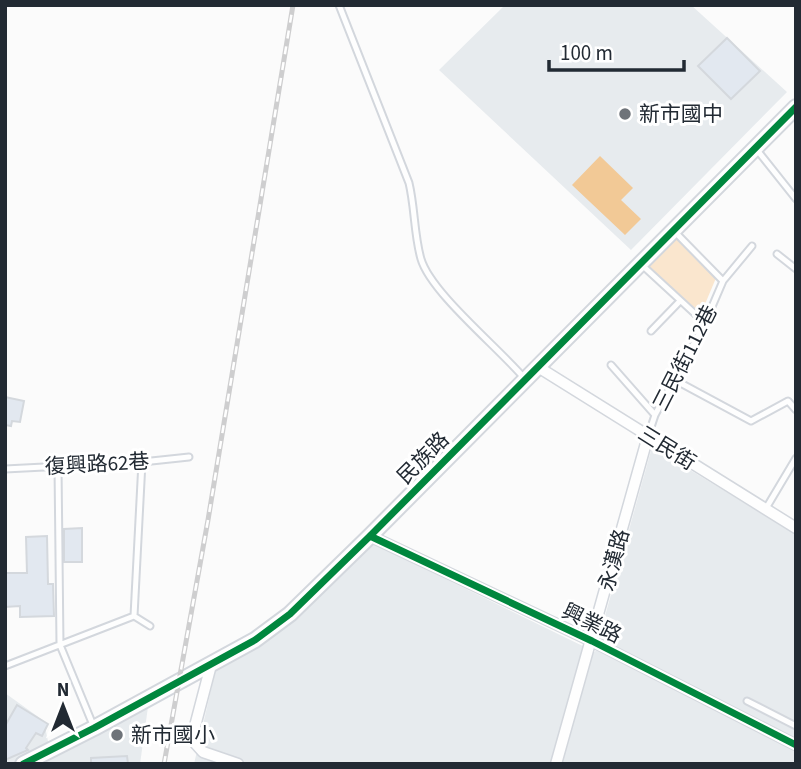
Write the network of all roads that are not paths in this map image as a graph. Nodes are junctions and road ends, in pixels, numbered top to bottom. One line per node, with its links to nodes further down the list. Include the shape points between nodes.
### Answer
1 (339, 5): 16 (lane, via 409,184 422,262 447,297)
2 (796, 107): 3 (street, 民族路)
3 (755, 148): 4 (lane); 5 (street, 民族路)
4 (796, 199)
5 (674, 231): 8 (street, 民族路); 10 (lane)
6 (752, 246): 10 (lane, 三民街112巷)
7 (777, 254): 9 (lane)
8 (641, 264): 11 (lane); 15 (street, 民族路)
9 (796, 269)
10 (723, 281): 12 (lane, 三民街112巷)
11 (680, 301): 12 (lane); 13 (lane)
12 (705, 323): 17 (lane, 三民街112巷)
13 (651, 331)
14 (611, 365): 19 (lane)
15 (538, 367): 16 (street, 民族路); 20 (street, 三民街)
16 (526, 379): 28 (street, 民族路)
17 (673, 379): 18 (lane, via 751,421 788,401); 19 (lane, 三民街112巷)
18 (796, 410)
19 (655, 415): 20 (lane, 三民街112巷)
20 (648, 436): 26 (street, 三民街); 31 (street, 永漢路)
21 (189, 457): 23 (lane, 復興路62巷)
22 (796, 458): 26 (lane)
23 (142, 462): 24 (lane, 復興路62巷); 29 (lane)
24 (58, 466): 25 (lane, 復興路62巷); 32 (lane)
25 (5, 469)
26 (765, 510): 27 (street, 三民街)
27 (796, 528)
28 (370, 536): 31 (street, 興業路); 33 (street, 民族路, via 290,614)
29 (134, 616): 30 (lane); 32 (lane)
30 (150, 626)
31 (592, 641): 38 (street, 興業路); 41 (street, 永漢路)
32 (60, 645): 34 (lane); 37 (lane)
33 (211, 665): 37 (street, 民族路); 40 (street, via 194,743 203,752)
34 (5, 666)
35 (747, 701): 36 (lane)
36 (796, 726)
37 (94, 728): 39 (street, 民族路)
38 (796, 744)
39 (23, 764)
40 (238, 764)
41 (556, 764)

